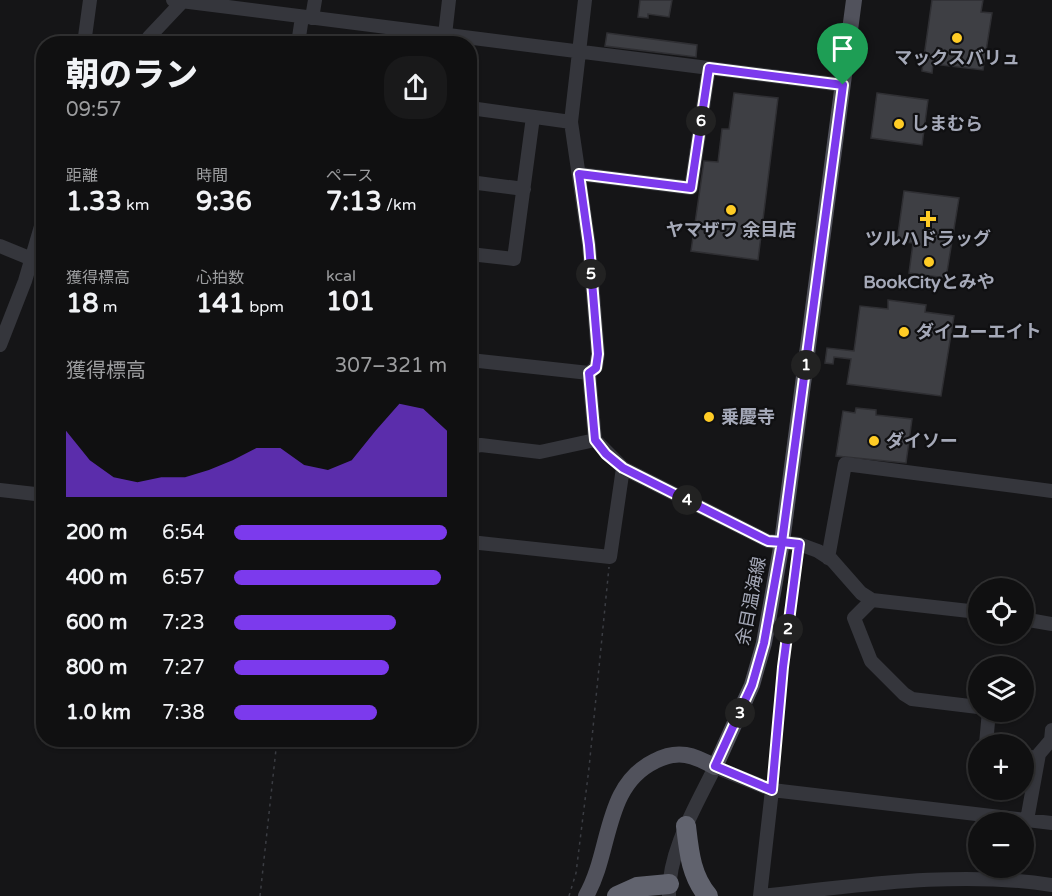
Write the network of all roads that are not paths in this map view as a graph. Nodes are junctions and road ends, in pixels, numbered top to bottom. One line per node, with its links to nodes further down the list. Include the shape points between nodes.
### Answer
1 (90, 0): 9 (street)
2 (315, 0): 8 (street)
3 (449, 0): 13 (street)
4 (585, 0): 15 (street)
5 (855, 0): 17 (main road, 余目温海線)
6 (178, 1): 7 (street); 10 (street)
7 (200, 2): 8 (street)
8 (307, 17): 11 (street); 12 (street)
9 (85, 36)
10 (150, 36)
11 (301, 36)
12 (426, 36)
13 (440, 36)
14 (477, 42): 15 (street)
15 (579, 51): 16 (street); 20 (street)
16 (709, 68): 17 (street); 21 (street, via 691,188)
17 (843, 85): 37 (main road, 余目温海線)
18 (477, 109): 19 (street)
19 (533, 117): 20 (street); 23 (street)
20 (571, 122): 21 (street)
21 (579, 174): 30 (street, via 598,354 596,368)
22 (477, 183): 23 (street)
23 (524, 189): 25 (street, via 514,259)
24 (0, 246): 26 (street)
25 (477, 255)
26 (36, 261)
27 (36, 263): 28 (street)
28 (0, 345)
29 (477, 361): 30 (street)
30 (589, 373): 31 (street)
31 (595, 440): 32 (street, via 540,452); 33 (street)
32 (477, 446)
33 (623, 468): 37 (street, via 768,541); 38 (street, via 610,557)
34 (0, 490): 36 (street)
35 (1052, 491): 39 (street, via 845,465)
36 (36, 494)
37 (782, 542): 39 (street, via 799,544); 48 (main road, 余目温海線, via 764,643 752,685)
38 (477, 543)
39 (828, 558): 40 (street)
40 (872, 600): 41 (street); 44 (street, via 854,618 876,668 912,699)
41 (968, 611)
42 (1034, 620): 43 (street)
43 (1052, 624)
44 (968, 706)
45 (1052, 730): 47 (street, via 1051,740)
46 (1034, 757): 47 (street)
47 (1038, 758): 50 (street)
48 (715, 766): 49 (street); 54 (street); 57 (main road, via 694,755 669,754 643,767 623,788 611,816 603,857)
49 (772, 790): 51 (street); 60 (street)
50 (1029, 812)
51 (968, 813)
52 (1034, 820): 53 (street)
53 (1052, 822)
54 (686, 826): 56 (street); 59 (highway, via 691,864 699,886)
55 (1052, 885): 60 (street, via 986,879 863,885)
56 (669, 890): 58 (highway, via 637,888)
57 (586, 896)
58 (617, 896)
59 (708, 896)
60 (760, 896)

